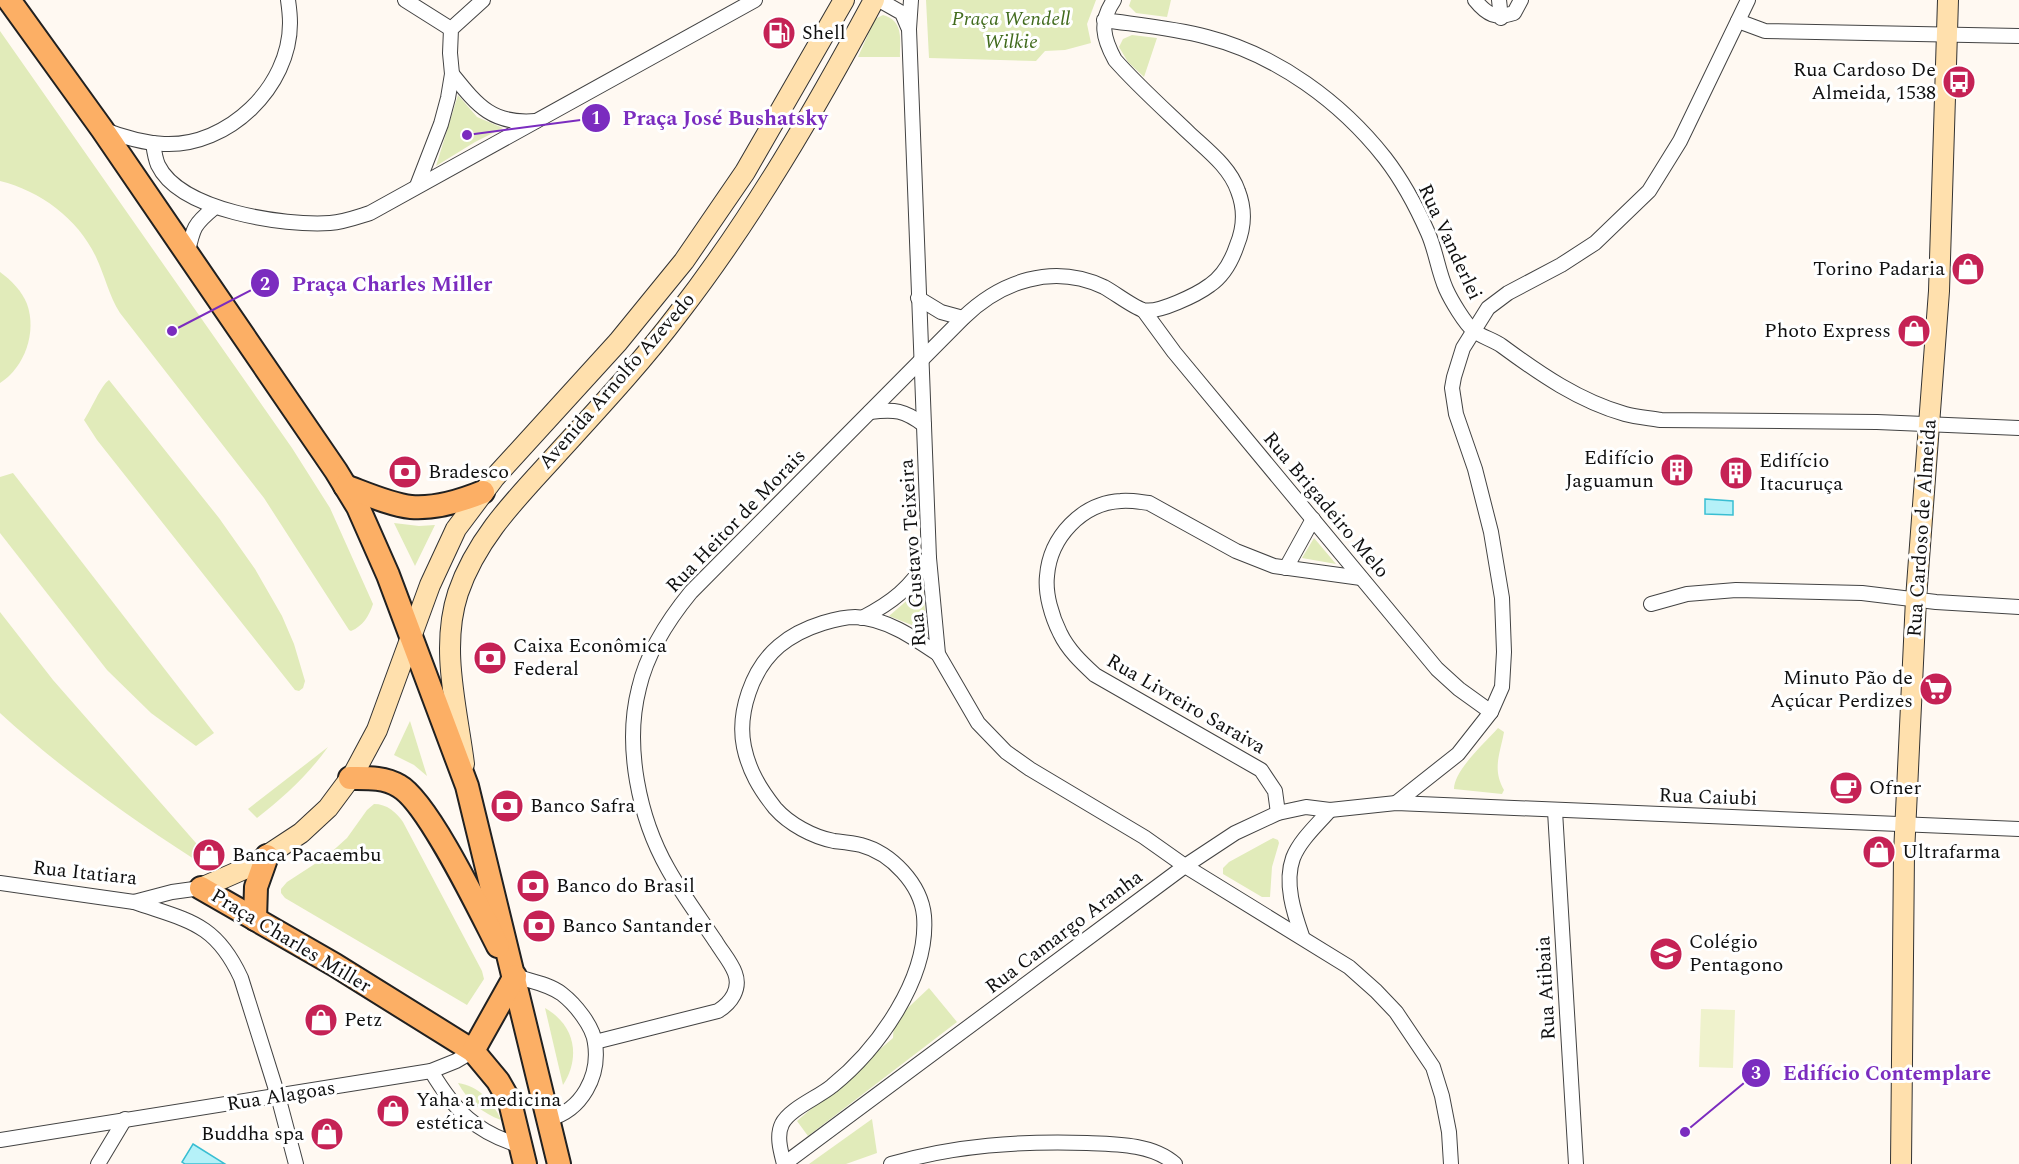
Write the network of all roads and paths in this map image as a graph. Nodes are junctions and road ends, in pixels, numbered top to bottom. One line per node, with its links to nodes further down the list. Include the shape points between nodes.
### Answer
1 (9, 0): 24 (main road)
2 (288, 0): 25 (street, via 290,24 284,56 276,77 249,113 212,135 189,142)
3 (405, 0): 18 (street)
4 (483, 0): 18 (street)
5 (754, 0): 23 (street)
6 (844, 0): 40 (main road, Avenida Arnolfo Azevedo, via 745,172 684,261 618,342)
7 (876, 0): 19 (street, via 902,13); 53 (main road, Avenida Arnolfo Azevedo, via 744,224 711,270 662,333 483,540 458,595 452,625 450,657)
8 (911, 0): 19 (street, Rua Gustavo Teixeira)
9 (1114, 0): 16 (street)
10 (1474, 0): 15 (street)
11 (1499, 0): 15 (street)
12 (1521, 0): 15 (street, via 1514,13)
13 (1748, 0): 17 (street)
14 (1948, 0): 20 (main road, Rua Cardoso de Almeida)
15 (1501, 18)
16 (1104, 20): 31 (street, via 1106,42 1115,60 1219,161 1239,191 1244,217 1234,253 1216,281 1203,291 1162,308); 33 (street, Rua Vanderlei, via 1182,32 1243,50 1285,71 1343,113 1370,140 1401,182 1429,234 1447,292)
17 (1738, 21): 20 (street, via 1766,31); 33 (street, via 1680,141 1649,191 1595,243 1501,297 1488,308)
18 (451, 29): 22 (street)
19 (909, 29): 30 (street, Rua Gustavo Teixeira)
20 (1948, 36): 21 (street); 36 (main road, Rua Cardoso de Almeida)
21 (2019, 36)
22 (452, 74): 23 (street, via 485,111 505,120); 27 (street, via 441,124)
23 (539, 120): 27 (street)
24 (102, 129): 25 (street); 26 (main road)
25 (153, 143): 26 (street); 28 (street, via 158,164 171,182)
26 (116, 150): 29 (main road)
27 (417, 186): 28 (street, via 370,213 345,221 297,223)
28 (215, 207): 29 (street, via 192,230)
29 (187, 256): 39 (main road)
30 (918, 298): 32 (street, via 941,312); 34 (street, Rua Gustavo Teixeira)
31 (1144, 310): 32 (street, Rua Heitor de Morais, via 1091,282 1058,277 1006,286); 41 (street, Rua Brigadeiro Melo, via 1174,352)
32 (963, 318): 34 (street, Rua Heitor de Morais)
33 (1473, 331): 36 (street, Rua Vanderlei, via 1498,343 1561,387 1625,414 1660,420); 51 (street, via 1463,348 1452,388 1491,532 1502,598 1502,687)
34 (922, 360): 35 (street, Rua Heitor de Morais); 37 (street, Rua Gustavo Teixeira)
35 (870, 412): 37 (street, via 899,411); 68 (street, Rua Heitor de Morais, via 691,592 652,651 639,688 634,760 653,840 735,974 734,996 718,1011)
36 (1930, 423): 38 (street, Rua Vanderlei); 45 (main road, Rua Cardoso de Almeida)
37 (924, 425): 42 (street, Rua Gustavo Teixeira)
38 (2019, 428)
39 (345, 486): 40 (main road, via 410,507 459,501); 49 (main road, via 388,575)
40 (483, 492): 49 (main road, Avenida Arnolfo Azevedo, via 456,529)
41 (1313, 519): 43 (street); 44 (street, Rua Brigadeiro Melo)
42 (929, 558): 48 (street, via 916,579 893,601); 50 (street, Rua Gustavo Teixeira)
43 (1286, 568): 44 (street, Rua Livreiro Saraiva); 57 (street, Rua Livreiro Saraiva, via 1236,551 1149,503 1120,501 1092,510 1068,526 1053,548 1046,576 1052,613 1078,660 1095,675 1261,770 1275,791)
44 (1361, 578): 51 (street, Rua Brigadeiro Melo, via 1437,669)
45 (1916, 599): 46 (street, via 1862,593 1736,590 1687,594); 47 (street); 58 (main road, Rua Cardoso de Almeida)
46 (1651, 604)
47 (2019, 607)
48 (862, 618): 50 (street, via 879,621); 79 (street, via 833,620 803,630 779,646 756,676 748,695 742,719 743,745 750,770 780,813 810,833 880,853 909,878 924,915 924,946 903,999 876,1042 832,1087 785,1118 779,1139)
49 (411, 638): 52 (main road, Praça Charles Miller, via 377,730); 53 (main road)
50 (938, 654): 61 (street, Rua Gustavo Teixeira, via 978,723 1006,752)
51 (1491, 712): 54 (street, via 1458,754)
52 (350, 778): 60 (main road, Praça Charles Miller, via 328,808 301,834); 67 (main road, via 379,779 400,786 422,809)
53 (467, 786): 67 (main road)
54 (1396, 803): 55 (street, Rua Camargo Aranha); 56 (street, Rua Caiubi)
55 (1330, 810): 57 (street, Rua Camargo Aranha, via 1306,807); 66 (street, via 1293,858 1289,881)
56 (1555, 811): 58 (street, Rua Caiubi); 83 (street, Rua Atibaia)
57 (1278, 813): 61 (street, Rua Camargo Aranha, via 1235,833)
58 (1905, 825): 59 (street, Rua Caiubi); 84 (main road, Rua Cardoso de Almeida)
59 (2019, 829)
60 (267, 856): 63 (main road, Praça Charles Miller); 65 (main road, via 255,887)
61 (1185, 866): 66 (street, Rua Gustavo Teixeira); 79 (street, Rua Camargo Aranha)
62 (0, 883): 64 (street, Rua Itatiara)
63 (201, 888): 64 (street, Rua Itatiara); 65 (main road, Praça Charles Miller)
64 (134, 902): 71 (street, via 186,920 221,943 241,978)
65 (255, 919): 69 (main road, Praça Charles Miller)
66 (1302, 936): 82 (street, Rua Gustavo Teixeira, via 1377,991 1419,1045 1433,1067 1442,1096)
67 (515, 976): 68 (street, via 560,992 590,1027); 69 (main road); 73 (main road)
68 (595, 1042): 73 (street, via 592,1080 567,1111)
69 (473, 1051): 70 (street, Rua Alagoas); 75 (main road, Praça Charles Miller, via 510,1102)
70 (431, 1071): 71 (street, Rua Alagoas); 75 (street, Praça Charles Miller, via 466,1118)
71 (278, 1096): 72 (street, Rua Alagoas); 76 (street)
72 (125, 1119): 74 (street, Rua Alagoas); 77 (street)
73 (549, 1119): 78 (main road)
74 (0, 1140)
75 (523, 1155)
76 (294, 1162)
77 (98, 1164)
78 (559, 1164)
79 (784, 1164)
80 (891, 1164): 81 (street, via 968,1147 1034,1142 1137,1147)
81 (1175, 1164)
82 (1450, 1164)
83 (1576, 1164)
84 (1901, 1164)

